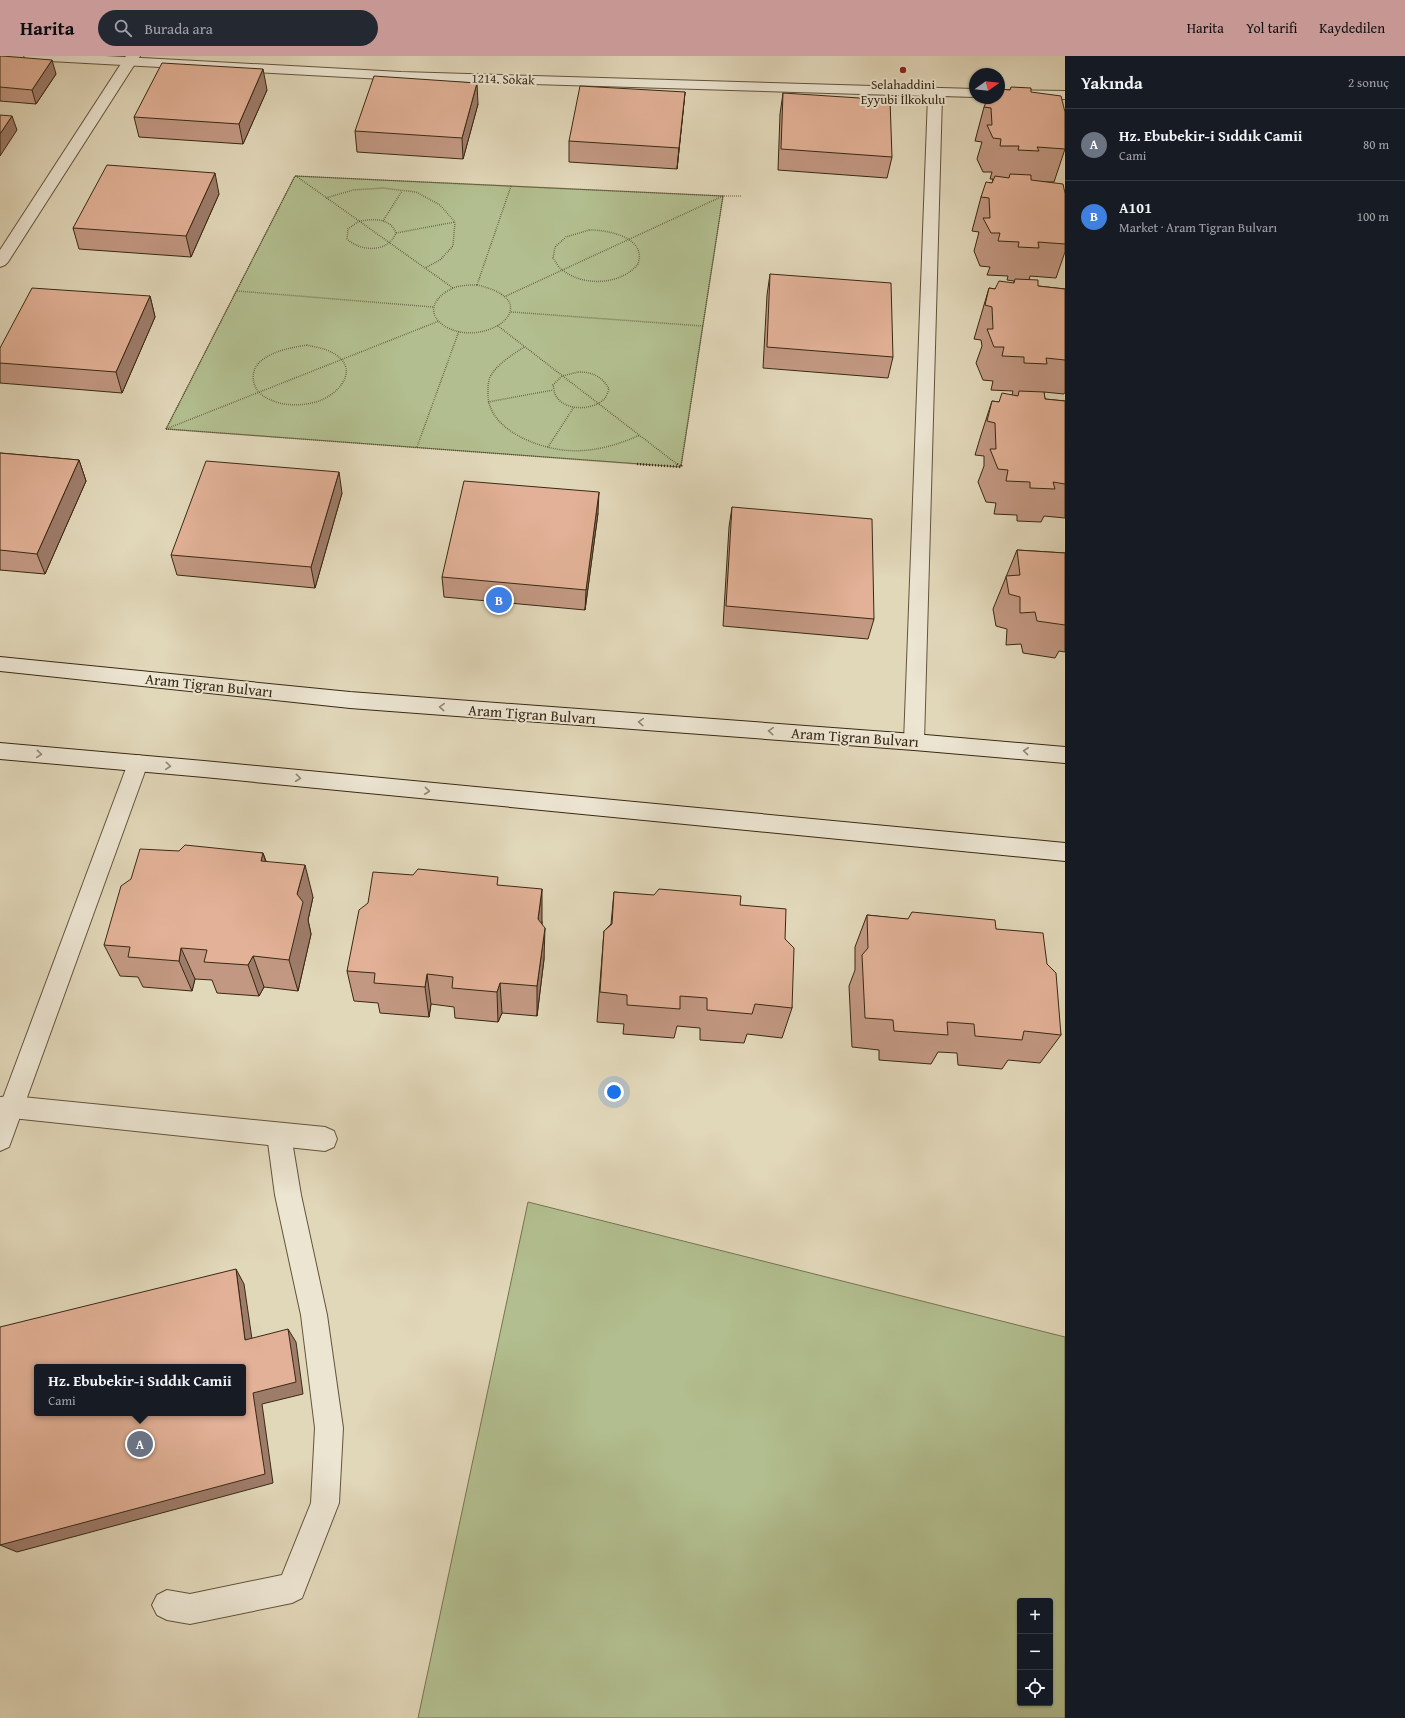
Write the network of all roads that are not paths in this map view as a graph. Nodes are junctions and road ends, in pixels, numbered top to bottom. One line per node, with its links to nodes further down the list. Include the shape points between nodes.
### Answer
1 (31, 56): 2 (street, 1214. Sokak)
2 (132, 59): 3 (street, 1214. Sokak, via 401,76); 7 (street)
3 (935, 92): 4 (street, 1214. Sokak); 9 (street)
4 (969, 93)
5 (1005, 94): 6 (street)
6 (1065, 95)
7 (0, 262)
8 (0, 664): 9 (street, Aram Tigran Bulvarı, one-way to 8, via 350,700)
9 (914, 742): 11 (street, Aram Tigran Bulvarı, one-way to 9)
10 (0, 751): 12 (street, one-way to 12)
11 (1065, 755)
12 (138, 763): 13 (street, one-way to 13); 14 (street)
13 (1065, 852)
14 (6, 1107): 15 (street); 16 (street)
15 (279, 1135): 17 (street); 18 (street, via 288,1195 314,1315 329,1428 325,1502 292,1588 190,1609)
16 (0, 1139)
17 (325, 1139)
18 (167, 1605)

